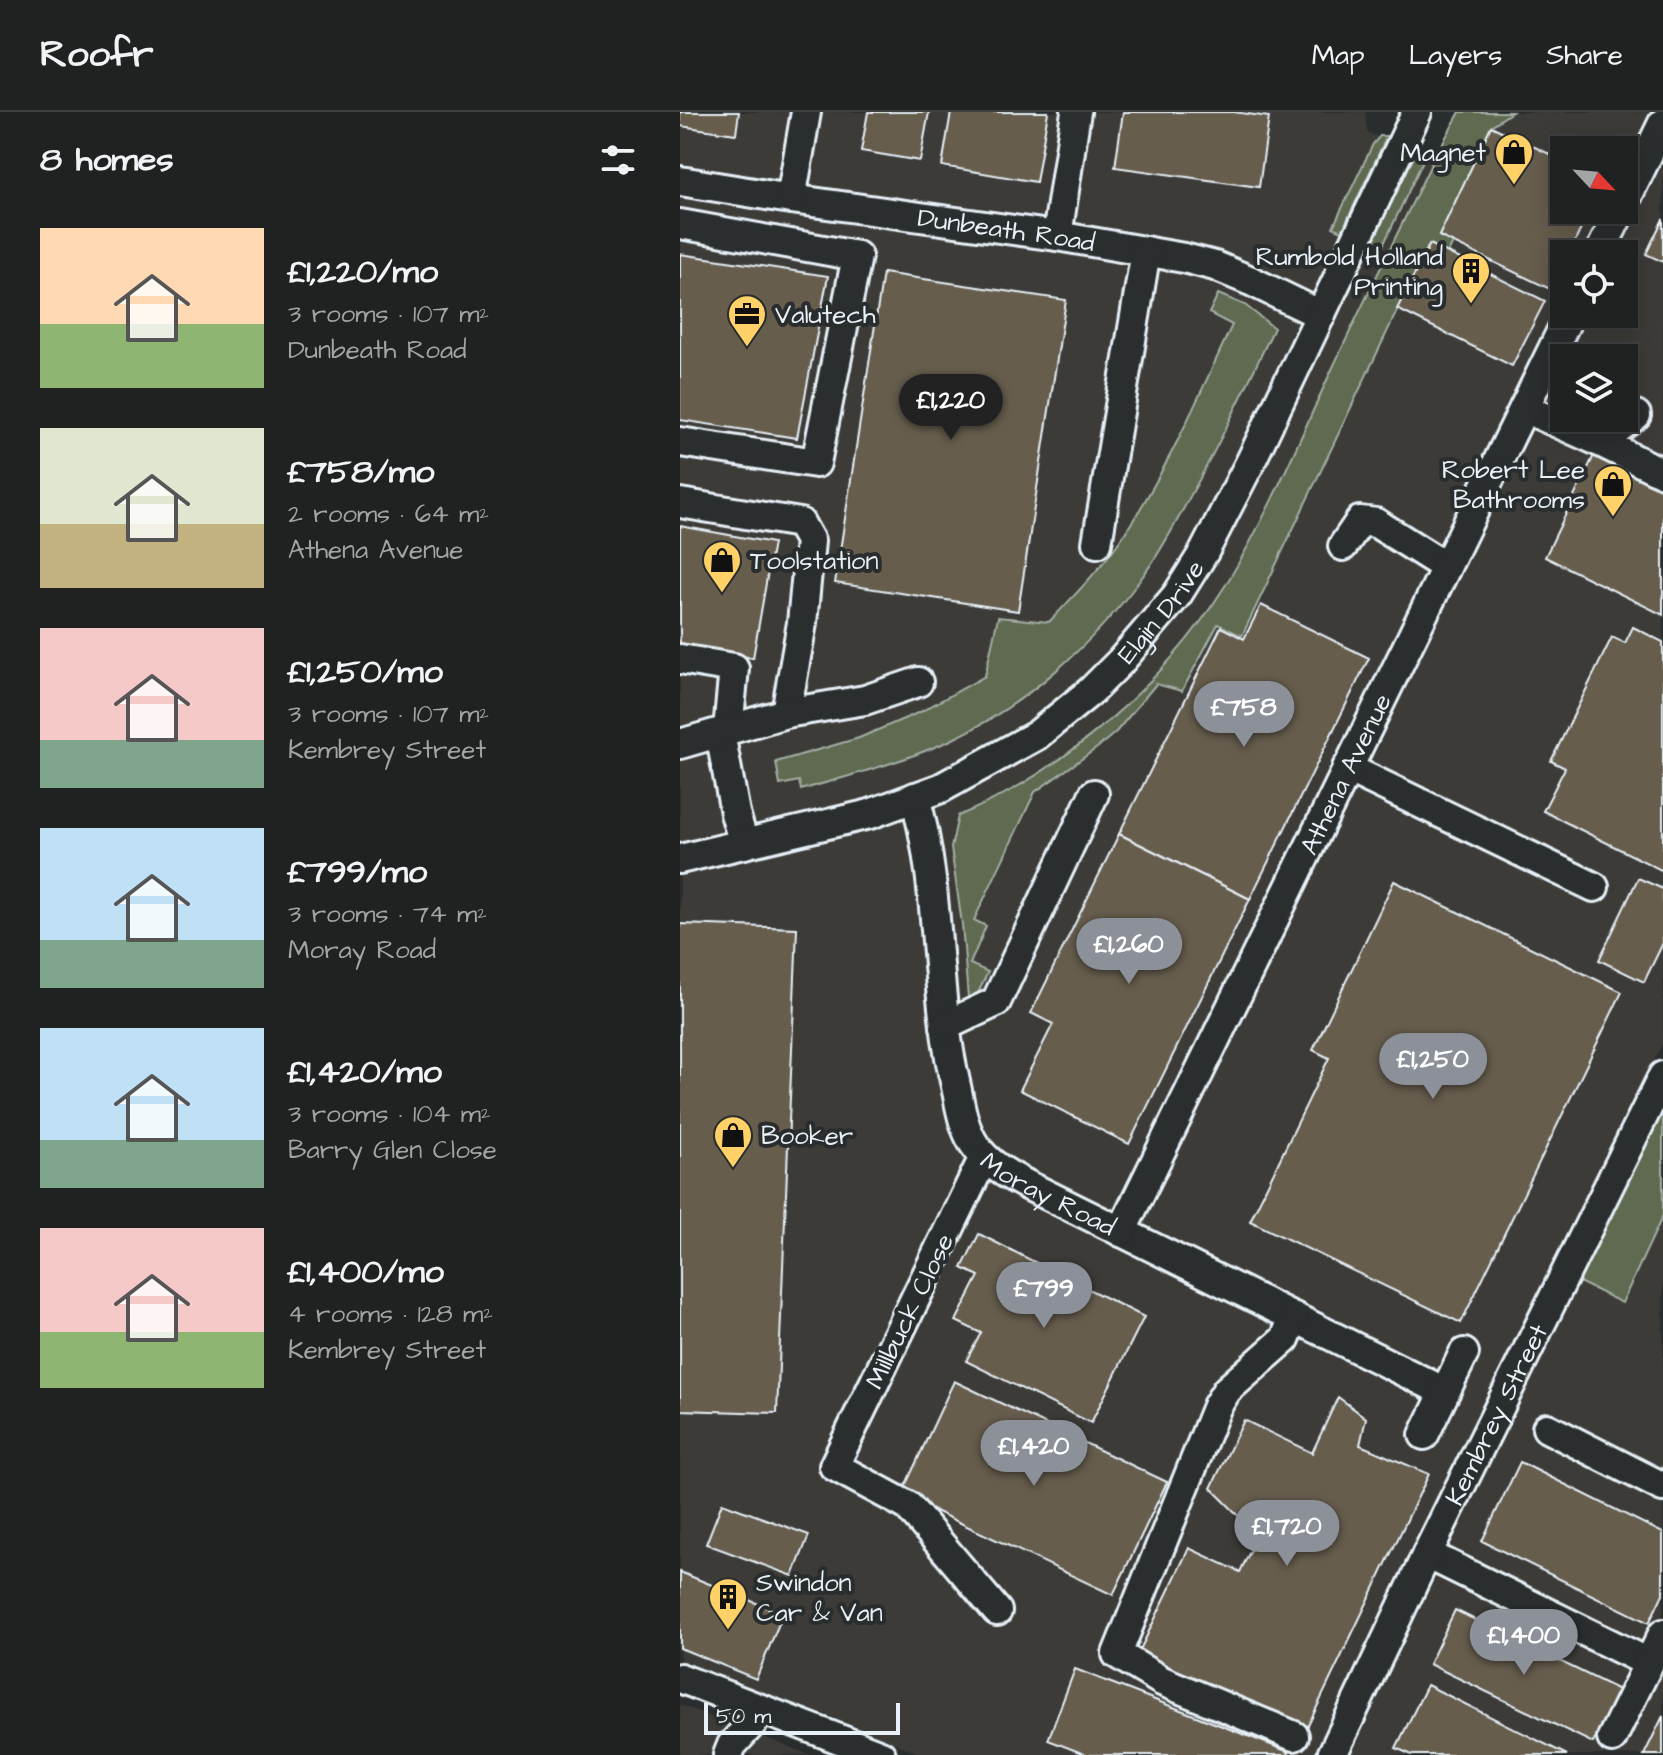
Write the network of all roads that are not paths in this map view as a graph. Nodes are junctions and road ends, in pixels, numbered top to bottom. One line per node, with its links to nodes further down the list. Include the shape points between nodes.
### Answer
1 (806, 112): 7 (street)
2 (1076, 112): 9 (street)
3 (1415, 113): 11 (street, Elgin Drive)
4 (1663, 123): 5 (street)
5 (1638, 174)
6 (680, 181): 7 (street, Dunbeath Road)
7 (791, 199): 9 (street, Dunbeath Road)
8 (680, 224): 16 (street, via 857,256 816,463)
9 (1057, 236): 10 (street, Dunbeath Road)
10 (1146, 251): 11 (street, Dunbeath Road, via 1254,274); 19 (street)
11 (1321, 315): 29 (street, Elgin Drive, via 1204,552 1149,630 1091,691 1037,735)
12 (1563, 328): 13 (street, Athena Avenue)
13 (1524, 408): 15 (street); 21 (street, Athena Avenue)
14 (1613, 432): 15 (street)
15 (1598, 441): 17 (street)
16 (680, 442)
17 (1663, 473)
18 (680, 503): 24 (street, via 800,523 810,541)
19 (1097, 543)
20 (1343, 546): 21 (street, via 1360,521 1376,523)
21 (1446, 567): 27 (street, Athena Avenue)
22 (680, 659): 25 (street, via 734,668)
23 (918, 682): 24 (street, via 865,700)
24 (786, 713): 25 (street)
25 (724, 731): 26 (street); 30 (street)
26 (680, 744)
27 (1347, 768): 32 (street); 36 (street, Athena Avenue)
28 (1094, 794): 33 (street, via 996,1002)
29 (915, 797): 30 (street, Elgin Drive, via 870,814); 33 (street, Moray Road, via 923,823)
30 (744, 844): 31 (street, Elgin Drive)
31 (680, 859)
32 (1594, 887)
33 (945, 1026): 35 (street, Moray Road, via 964,1121)
34 (1663, 1076): 43 (street, Kembrey Street)
35 (984, 1157): 36 (street, Moray Road, via 1006,1174); 44 (street, Millbuck Close, via 834,1466 908,1506)
36 (1121, 1232): 37 (street, Moray Road)
37 (1294, 1317): 39 (street, Moray Road); 49 (street, via 1285,1339 1227,1390 1217,1406 1117,1654 1162,1681)
38 (1464, 1353): 39 (street)
39 (1445, 1392): 41 (street)
40 (1547, 1428): 42 (street)
41 (1424, 1435)
42 (1663, 1487)
43 (1427, 1554): 46 (street); 53 (street, Kembrey Street)
44 (997, 1611)
45 (1663, 1634): 46 (street)
46 (1649, 1663): 50 (street)
47 (680, 1678): 48 (street)
48 (764, 1710): 51 (street); 52 (street)
49 (1294, 1736)
50 (1612, 1738)
51 (728, 1755)
52 (881, 1755)
53 (1332, 1755)

